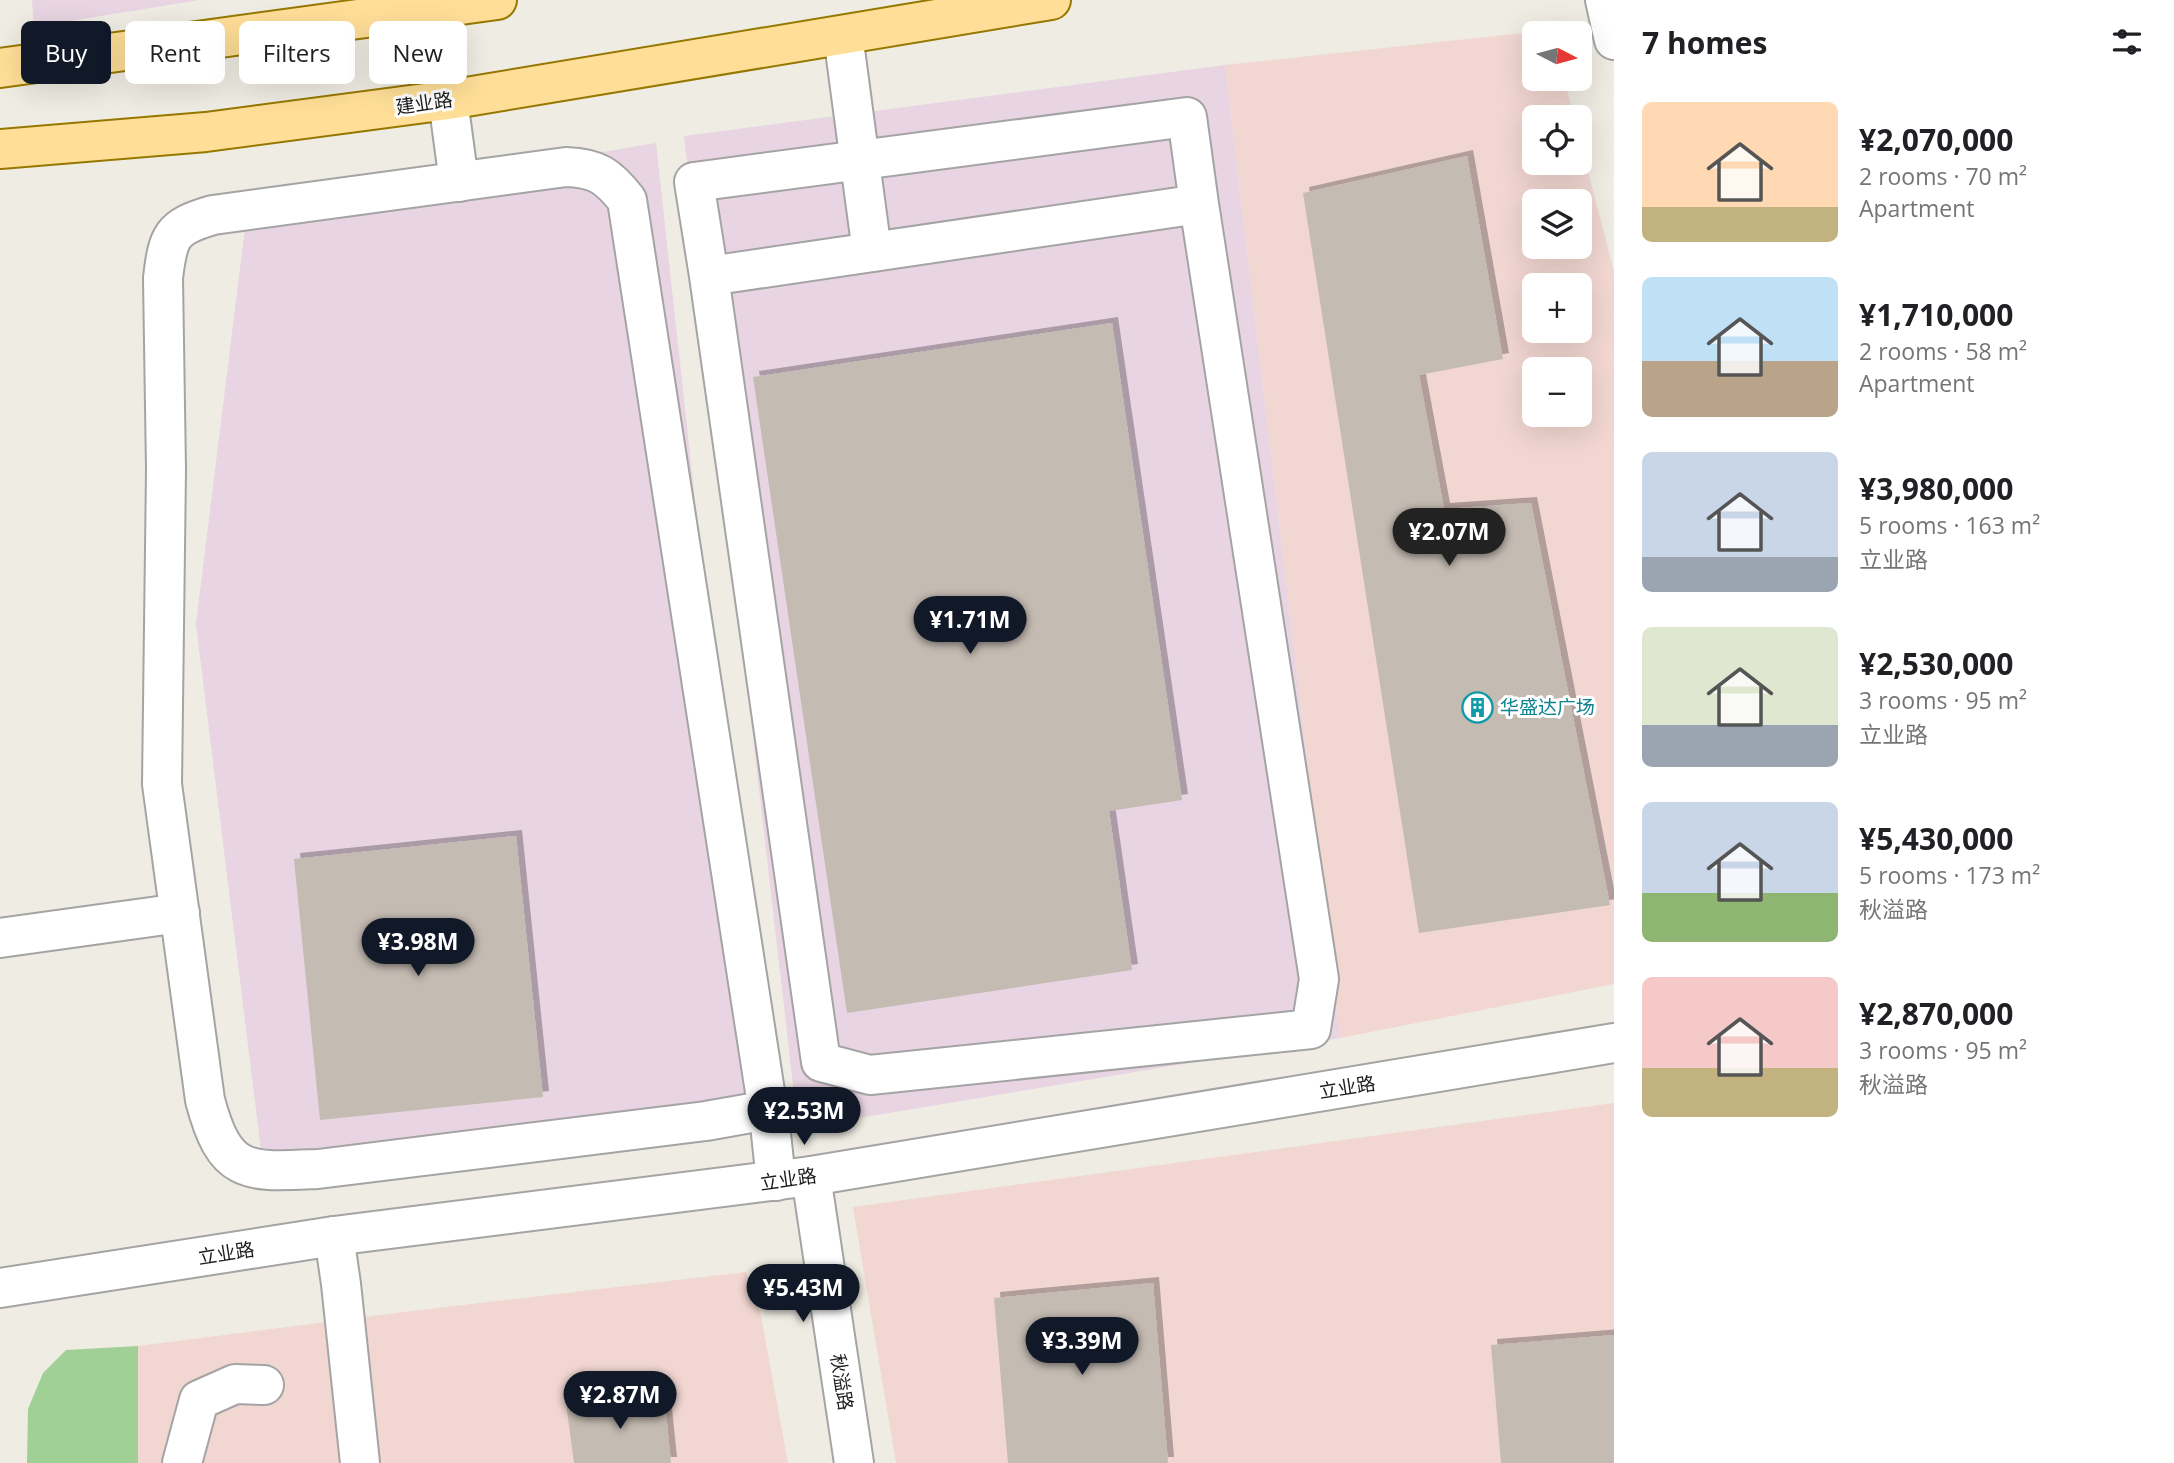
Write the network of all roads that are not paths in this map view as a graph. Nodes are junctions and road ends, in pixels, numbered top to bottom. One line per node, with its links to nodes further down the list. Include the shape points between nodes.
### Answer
1 (497, 0): 6 (main road)
2 (1052, 0): 4 (main road, 建业路)
3 (1605, 0): 5 (street)
4 (843, 35): 7 (main road, 建业路); 9 (street)
5 (1614, 40)
6 (0, 68)
7 (448, 100): 8 (main road, 建业路, via 206,132); 10 (street)
8 (0, 149)
9 (860, 160): 11 (street, via 1187,117); 12 (street); 13 (street, via 694,182)
10 (459, 182): 14 (street, 秋溢路, via 213,215 177,230 167,248 163,278 162,785); 17 (street, 秋溢路, via 584,168 613,182 627,200)
11 (1199, 204): 12 (street); 13 (street, via 1319,979 1311,1029 870,1075 821,1062)
12 (872, 252): 13 (street)
13 (709, 276)
14 (180, 913): 15 (street); 17 (street, 秋溢路, via 205,1100 221,1146 241,1165 281,1170 330,1168)
15 (0, 938)
16 (1614, 1043): 18 (street, 立业路)
17 (768, 1110): 18 (street, 秋溢路)
18 (793, 1179): 19 (street, 立业路); 25 (street, 秋溢路)
19 (334, 1236): 20 (street, 立业路); 24 (street)
20 (0, 1288)
21 (264, 1385): 22 (street, via 235,1384 199,1401)
22 (182, 1463)
23 (342, 1463): 24 (street)
24 (360, 1463)
25 (854, 1463)

